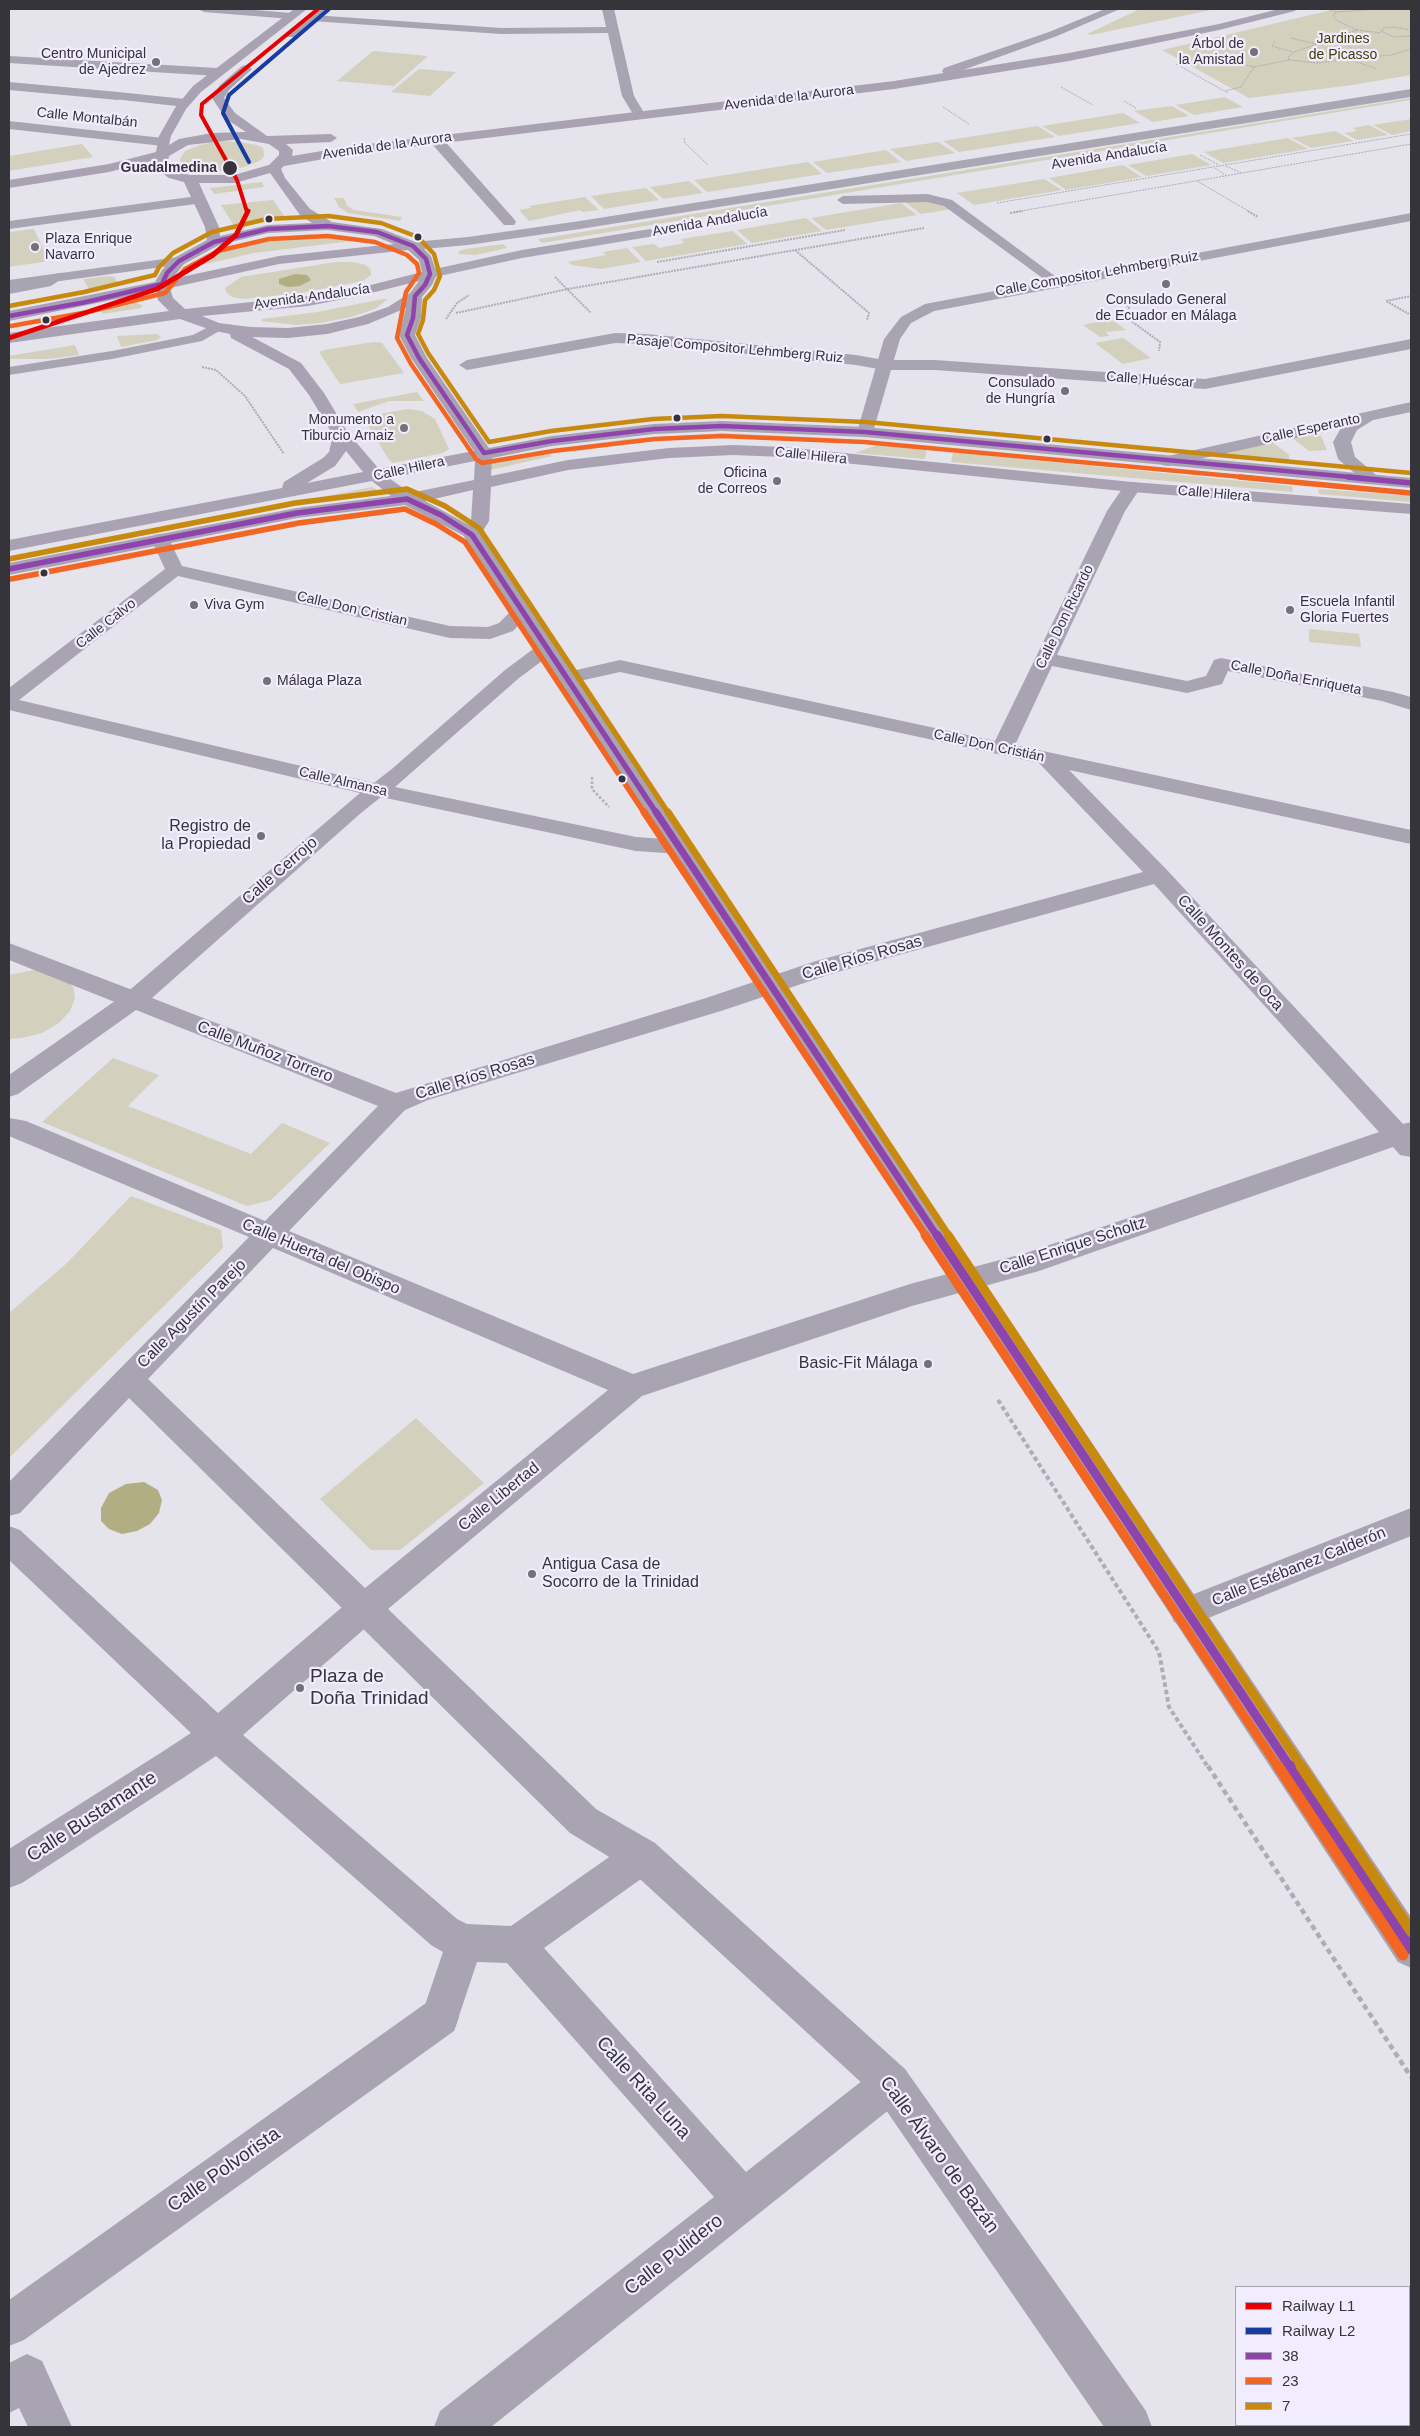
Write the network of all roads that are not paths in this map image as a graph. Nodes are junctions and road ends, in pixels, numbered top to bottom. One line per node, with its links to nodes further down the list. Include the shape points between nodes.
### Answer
1 (204, 9): 7 (street)
2 (324, 9): 8 (main road)
3 (608, 9): 9 (street)
4 (1114, 9): 13 (street)
5 (1261, 9): 13 (main road, Avenida de la Aurora, via 1060,52)
6 (1291, 9): 18 (main road, Avenida de la Aurora, via 1219,27 1024,65 852,91)
7 (296, 12): 14 (main road)
8 (312, 18): 9 (street, via 501,31); 10 (main road)
9 (612, 30): 18 (street, via 628,96)
10 (283, 41)
11 (9, 59): 14 (street)
12 (255, 62): 22 (main road, via 224,88 218,98 230,116)
13 (948, 71): 18 (main road, Avenida de la Aurora)
14 (217, 72): 17 (main road)
15 (9, 86): 17 (street)
16 (1408, 93): 42 (main road, Avenida Andalucía, via 580,225)
17 (185, 103): 24 (main road)
18 (637, 112): 20 (main road, Avenida de la Aurora); 23 (main road, Avenida de la Aurora)
19 (9, 125): 24 (street, Calle Montalbán)
20 (389, 132)
21 (346, 136): 22 (main road, Avenida de la Aurora)
22 (270, 140): 24 (main road, Avenida de la Aurora, via 242,135 212,136); 25 (main road, via 286,150 286,156)
23 (436, 140): 25 (main road, Avenida de la Aurora, via 352,150); 37 (street)
24 (163, 148): 27 (main road, via 160,165); 30 (main road, via 109,168)
25 (278, 165): 29 (main road, Avenida de la Aurora, via 235,178); 39 (main road, via 279,179 305,212)
26 (149, 175): 27 (main road)
27 (174, 175): 29 (main road, Avenida de la Aurora)
28 (130, 176): 32 (main road)
29 (190, 179): 33 (main road)
30 (9, 184)
31 (930, 186): 34 (main road)
32 (9, 194)
33 (198, 200): 38 (street); 41 (main road, via 212,227)
34 (843, 200): 35 (main road); 46 (lane, via 927,198 948,203)
35 (825, 203)
36 (1411, 217): 46 (street, Calle Compositor Lehmberg Ruiz)
37 (509, 222)
38 (9, 225)
39 (328, 226): 41 (main road, via 268,229); 42 (main road, via 377,232)
40 (666, 230): 44 (main road, Avenida Andalucía, via 522,254)
41 (214, 242): 43 (main road)
42 (413, 246): 44 (main road, via 426,259); 48 (main road, Avenida Andalucía, via 279,260)
43 (179, 261): 45 (street); 48 (main road, via 167,273)
44 (430, 274): 50 (main road); 51 (main road, Avenida Andalucía, via 359,292)
45 (58, 277): 47 (street); 49 (lane, via 46,283)
46 (1057, 282): 59 (street, Calle Compositor Lehmberg Ruiz, via 930,307 906,320 892,339)
47 (9, 284)
48 (162, 284): 51 (main road, via 166,300); 52 (main road, Avenida Andalucía)
49 (9, 290)
50 (415, 296): 53 (main road, via 393,310 327,329 288,333); 66 (main road, via 407,335 419,358)
51 (181, 314): 53 (main road); 54 (main road, Avenida Andalucía)
52 (9, 316)
53 (216, 327): 56 (lane, via 197,338); 64 (main road, via 247,339 295,366)
54 (9, 338)
55 (1411, 344): 59 (street, Calle Huéscar, via 1205,384 935,365)
56 (69, 361): 57 (lane); 60 (lane)
57 (9, 362)
58 (467, 365): 59 (street, Pasaje Compositor Lehmberg Ruiz, via 615,338)
59 (884, 365): 63 (street, Calle Compositor Lehmberg Ruiz)
60 (9, 371)
61 (1411, 407): 62 (street, Calle Esperanto)
62 (1367, 417): 67 (street, Calle Esperanto); 69 (street, Calle Esperanto, via 1350,428 1342,442 1347,458)
63 (865, 432): 65 (main road, via 858,441 836,449); 66 (main road, Calle Hilera, via 722,426 654,429); 67 (main road, Calle Hilera)
64 (341, 435): 68 (main road); 73 (main road, via 337,453 329,462)
65 (784, 452): 70 (main road, Calle Hilera, via 668,453 568,466); 72 (main road, Calle Hilera)
66 (484, 453): 68 (main road, Calle Hilera); 70 (main road)
67 (1168, 461): 69 (main road, Calle Hilera)
68 (376, 476): 73 (main road, Calle Hilera); 74 (main road)
69 (1372, 480): 71 (main road, Calle Hilera)
70 (482, 482): 74 (main road, Calle Hilera); 76 (main road, via 480,521)
71 (1411, 483)
72 (1132, 486): 75 (main road, Calle Hilera); 83 (street, Calle Don Ricardo, via 1116,511)
73 (273, 496): 78 (main road, Calle Hilera)
74 (407, 499): 76 (main road); 77 (main road, Calle Hilera, via 297,513)
75 (1411, 509)
76 (472, 535): 81 (street)
77 (160, 539): 79 (main road, Calle Hilera); 80 (street)
78 (9, 546)
79 (9, 569)
80 (175, 570): 81 (street, Calle Don Cristian, via 450,632 490,633 506,627); 85 (street, Calle Calvo)
81 (522, 611): 82 (street)
82 (547, 648): 84 (street); 90 (street, Calle Cerrojo)
83 (1045, 659): 87 (street, Calle Doña Enriqueta, via 1187,688 1215,680 1221,664 1386,696); 88 (street, Calle Don Ricardo)
84 (566, 678): 88 (street, Calle Don Cristián, via 620,666); 92 (street)
85 (9, 698)
86 (9, 704): 90 (street, Calle Almansa)
87 (1411, 704)
88 (1002, 749): 89 (street, Calle Don Cristián)
89 (1046, 758): 91 (street, Calle Don Cristián); 93 (street, Calle Montes de Oca)
90 (377, 790): 92 (street, Calle Almansa, via 636,844); 96 (street, Calle Cerrojo, via 345,814)
91 (1411, 837)
92 (679, 847): 95 (street)
93 (1159, 875): 95 (street, Calle Ríos Rosas, via 834,964); 100 (street, Calle Montes de Oca)
94 (9, 951): 96 (street, Calle Muñoz Torrero)
95 (771, 985): 98 (street, Calle Ríos Rosas); 102 (street)
96 (134, 1000): 97 (street, Calle Cerrojo); 98 (street, Calle Muñoz Torrero)
97 (9, 1088)
98 (396, 1103): 101 (street, Calle Agustín Parejo)
99 (9, 1127): 101 (street, Calle Huerta del Obispo)
100 (1407, 1139): 102 (street, Calle Enrique Scholtz, via 1029,1262)
101 (270, 1236): 103 (street, Calle Agustín Parejo); 104 (street, Calle Huerta del Obispo)
102 (965, 1278): 104 (street, Calle Enrique Scholtz); 109 (street)
103 (129, 1379): 105 (street, Calle Agustín Parejo); 108 (street)
104 (632, 1387): 108 (street, Calle Libertad)
105 (9, 1503)
106 (1411, 1522): 109 (street, Calle Estébanez Calderón)
107 (9, 1540): 110 (street)
108 (366, 1607): 110 (street, Calle Libertad); 111 (street, via 584,1821)
109 (1186, 1612): 115 (street)
110 (218, 1735): 112 (street, Calle Bustamante); 113 (street, via 444,1932)
111 (642, 1856): 114 (street); 116 (street, Calle Álvaro de Bazán)
112 (9, 1870)
113 (464, 1943): 114 (street); 118 (street, Calle Polvorista, via 440,2017)
114 (516, 1945): 117 (street, Calle Rita Luna)
115 (1411, 1949)
116 (891, 2083): 117 (street, Calle Pulidero); 122 (street, Calle Álvaro de Bazán)
117 (744, 2200): 121 (street, Calle Pulidero)
118 (9, 2325)
119 (9, 2391): 120 (street, via 27,2376)
120 (50, 2427)
121 (456, 2427)
122 (1130, 2427)

